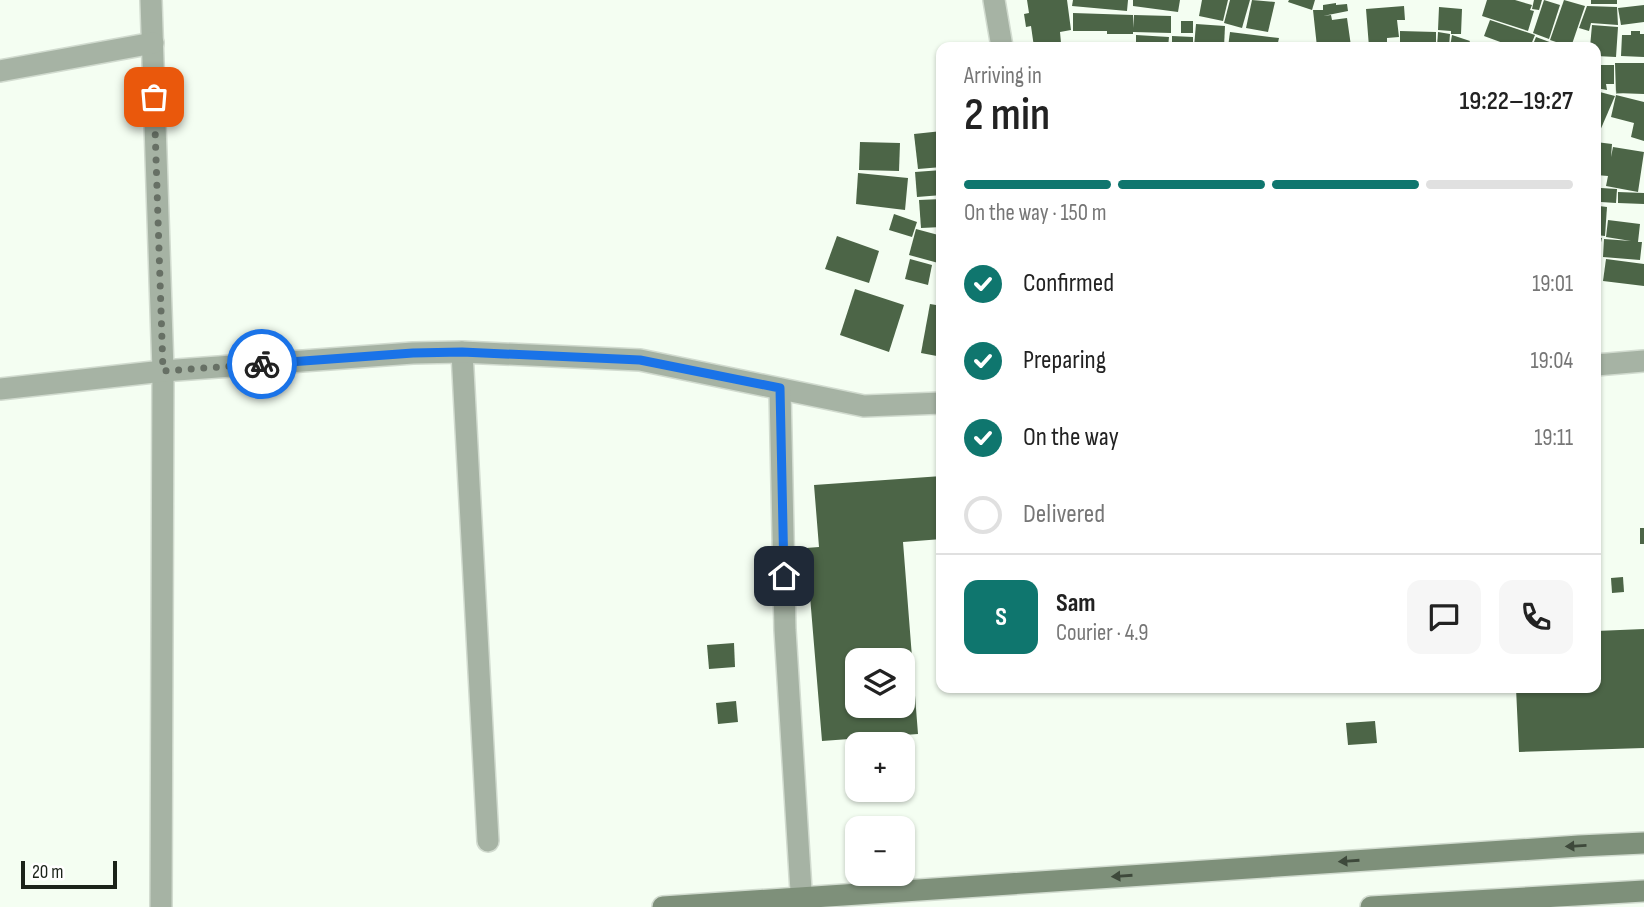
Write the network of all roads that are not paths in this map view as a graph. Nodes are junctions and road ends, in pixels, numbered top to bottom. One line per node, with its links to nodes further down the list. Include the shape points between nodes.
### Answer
1 (150, 0): 4 (street)
2 (993, 0): 3 (street)
3 (1001, 42)
4 (153, 43): 5 (street); 9 (street)
5 (0, 71)
6 (462, 352): 9 (street); 10 (street, via 640,360); 13 (street)
7 (1644, 361): 8 (street)
8 (1601, 365)
9 (163, 371): 11 (street); 17 (street)
10 (780, 388): 12 (street, via 864,406); 16 (street, via 785,629)
11 (0, 389)
12 (936, 403)
13 (488, 841)
14 (1644, 843): 16 (main road, one-way to 16)
15 (1644, 891): 19 (main road)
16 (802, 902): 18 (main road)
17 (161, 907)
18 (663, 907)
19 (1371, 907)

